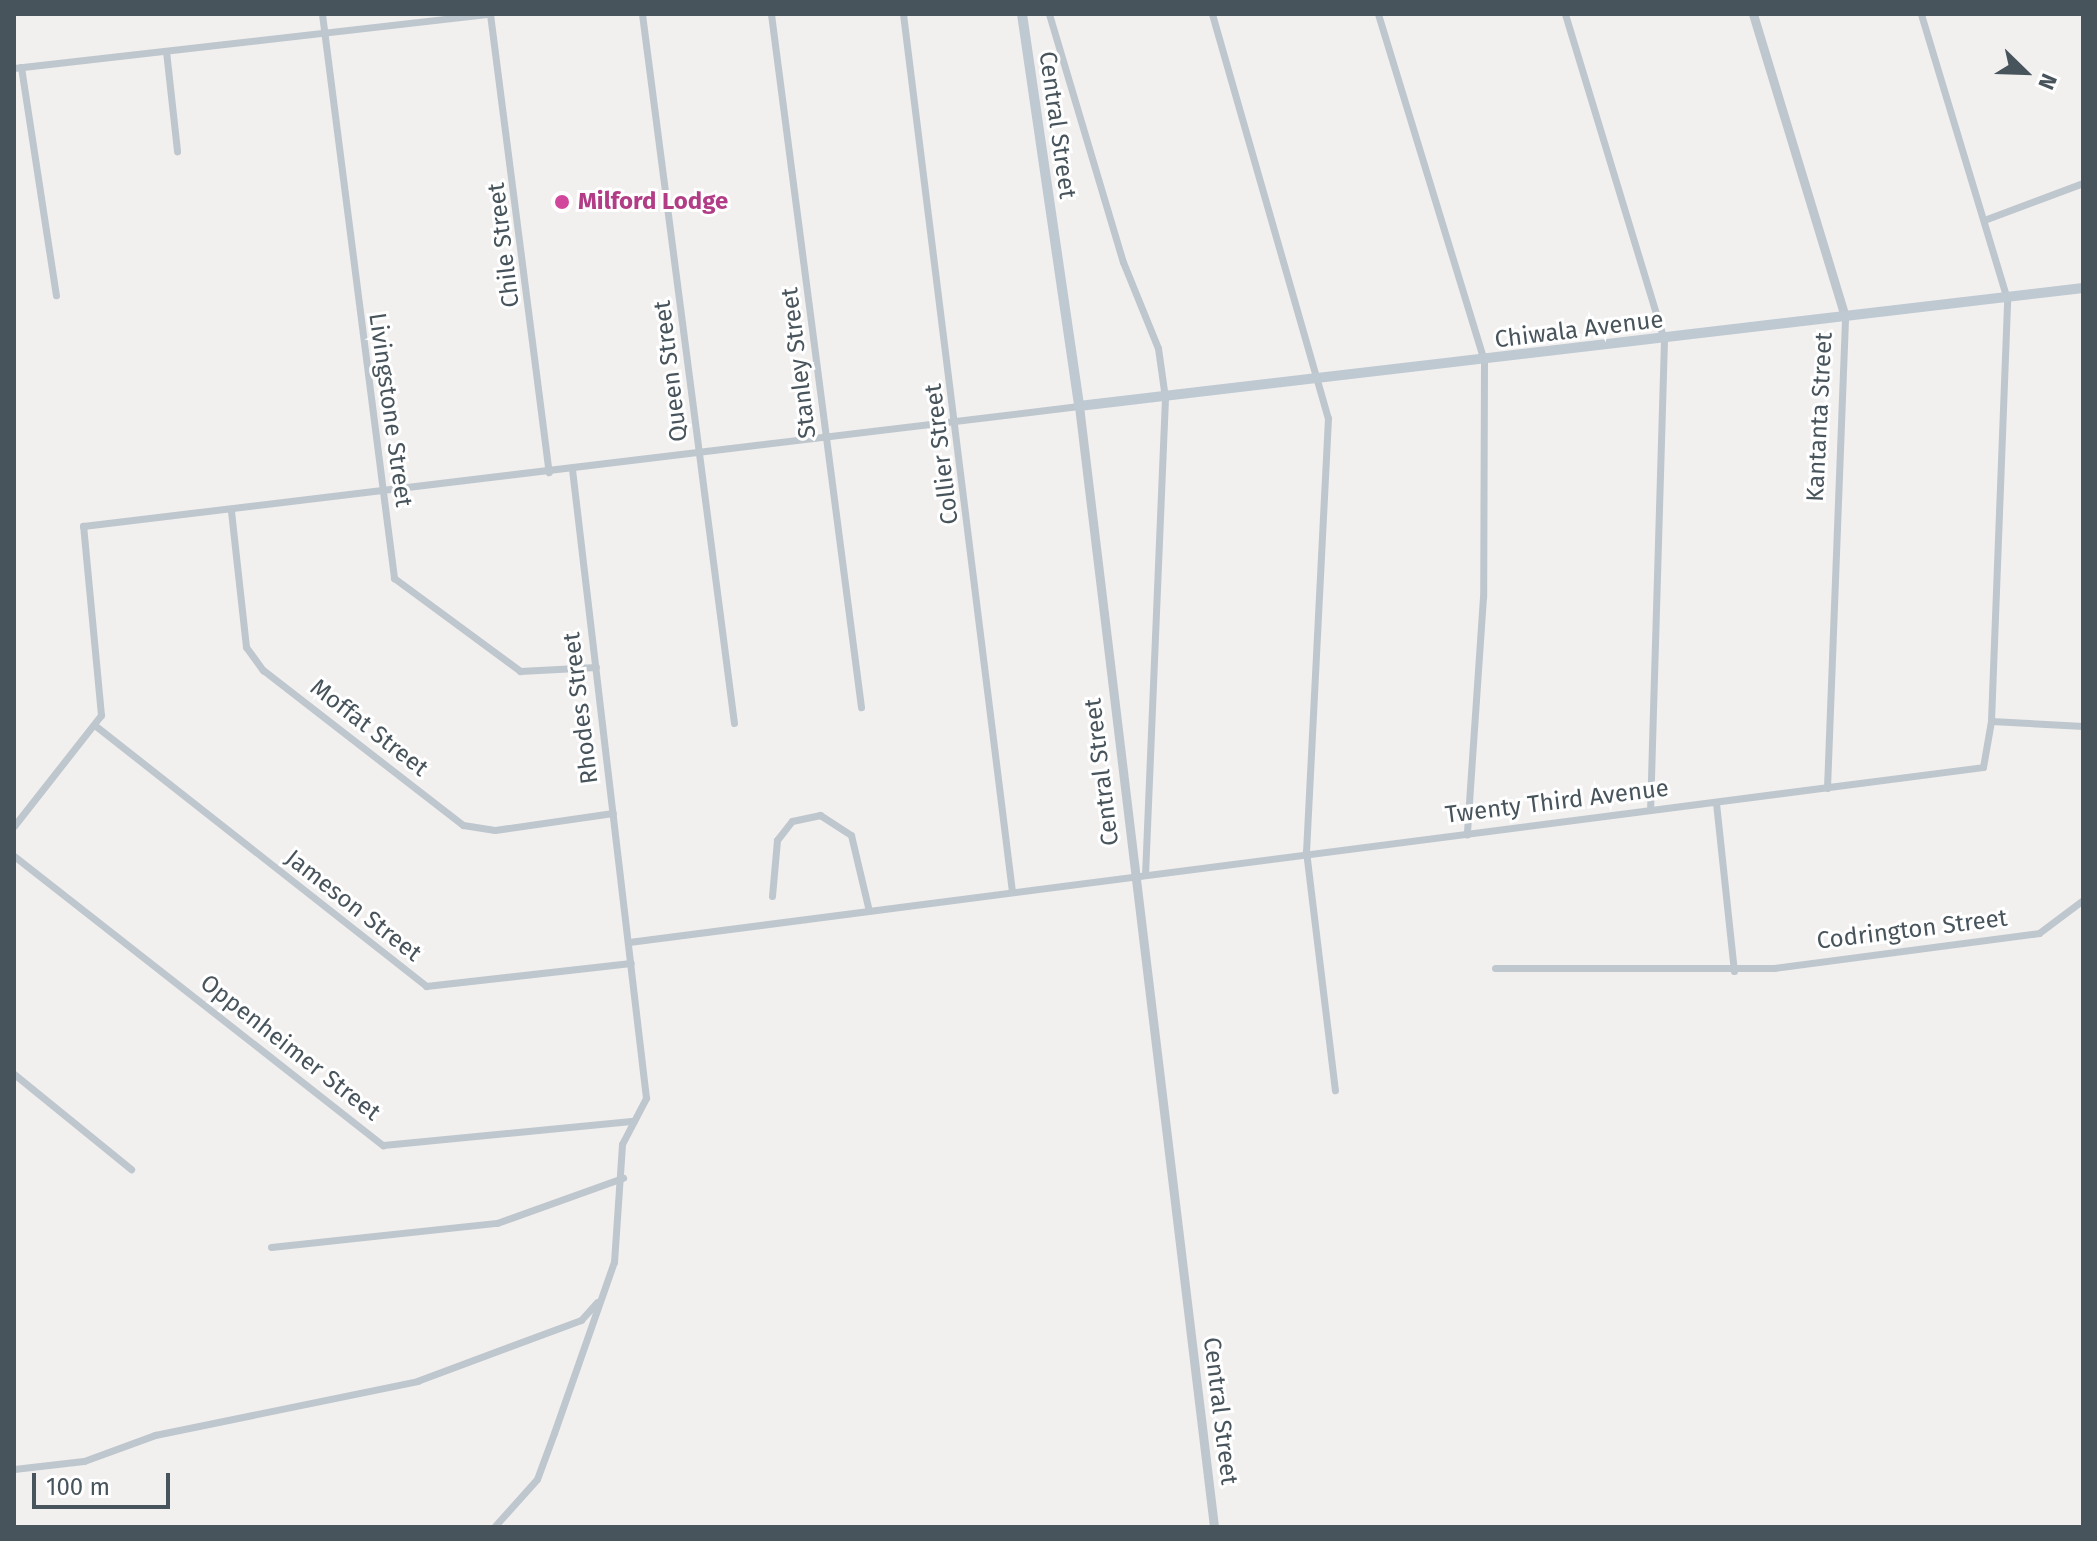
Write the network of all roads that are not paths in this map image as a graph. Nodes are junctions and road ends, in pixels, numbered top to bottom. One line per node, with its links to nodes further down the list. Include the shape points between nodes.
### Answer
1 (322, 14): 13 (street, Livingstone Street)
2 (490, 14): 13 (street); 32 (street, Chile Street)
3 (642, 14): 30 (street, Queen Street)
4 (771, 14): 29 (street, Stanley Street)
5 (903, 14): 28 (street, Collier Street)
6 (1022, 14): 27 (main road, Central Street)
7 (1049, 14): 26 (street, via 1123,262 1158,348)
8 (1212, 14): 25 (street)
9 (1378, 14): 24 (street)
10 (1565, 14): 23 (street)
11 (1753, 14): 22 (street, Kantanta Street)
12 (1921, 14): 18 (street)
13 (323, 30): 14 (street); 33 (street, Livingstone Street)
14 (166, 51): 15 (street); 16 (street)
15 (18, 68): 20 (street)
16 (177, 151)
17 (2083, 183): 18 (street)
18 (1984, 220): 21 (street)
19 (2083, 288): 21 (main road, Chiwala Avenue)
20 (56, 295)
21 (2007, 299): 22 (main road, Chiwala Avenue); 37 (street)
22 (1845, 317): 23 (main road, Chiwala Avenue); 41 (street, Kantanta Street)
23 (1664, 340): 24 (main road, Chiwala Avenue); 43 (street)
24 (1484, 361): 25 (main road, Chiwala Avenue); 46 (street, via 1483,597)
25 (1322, 380): 26 (main road, Chiwala Avenue); 47 (street, via 1328,418)
26 (1165, 398): 27 (main road, Chiwala Avenue); 49 (street)
27 (1079, 406): 28 (street); 49 (street, Central Street)
28 (959, 421): 29 (street); 50 (street, Collier Street)
29 (828, 437): 30 (street); 36 (street, Stanley Street)
30 (700, 451): 31 (street); 38 (street, Queen Street)
31 (572, 469): 32 (street); 35 (street, Rhodes Street)
32 (549, 472): 33 (street)
33 (381, 492): 34 (street); 35 (street, Livingstone Street, via 390,569 403,589 520,671)
34 (231, 511): 40 (street, via 83,526); 44 (street, Moffat Street, via 252,659 358,745 472,828)
35 (596, 667): 44 (street, Rhodes Street)
36 (861, 707)
37 (1991, 721): 39 (street); 41 (street, Twenty Third Avenue, via 1983,767)
38 (734, 723)
39 (2083, 726)
40 (97, 727): 45 (street); 55 (street, Jameson Street, via 426,986)
41 (1827, 788): 42 (street, Twenty Third Avenue)
42 (1716, 803): 43 (street, Twenty Third Avenue); 57 (street)
43 (1650, 810): 46 (street, Twenty Third Avenue)
44 (613, 813): 54 (street, Rhodes Street)
45 (14, 826)
46 (1467, 834): 47 (street, Twenty Third Avenue)
47 (1306, 851): 49 (street, Twenty Third Avenue); 59 (street)
48 (14, 856): 60 (street, Oppenheimer Street, via 383,1145)
49 (1140, 874): 50 (street, Twenty Third Avenue); 67 (street, Central Street)
50 (1012, 891): 53 (street, Twenty Third Avenue)
51 (772, 896): 53 (street, via 777,840 792,821 820,815 851,835)
52 (2083, 900): 57 (street, Codrington Street, via 2039,933)
53 (868, 907): 54 (street, Twenty Third Avenue)
54 (629, 942): 55 (street, Rhodes Street)
55 (631, 963): 60 (street, Rhodes Street, via 646,1098)
56 (1495, 968): 57 (street, Codrington Street)
57 (1734, 971)
58 (14, 1074): 61 (street)
59 (1335, 1090)
60 (634, 1121): 62 (street, Rhodes Street, via 622,1144)
61 (131, 1169)
62 (623, 1178): 63 (street, via 497,1223); 64 (street, Rhodes Street)
63 (271, 1247)
64 (602, 1295): 65 (street, via 581,1320 417,1381 155,1435 84,1461); 66 (street, Rhodes Street, via 537,1479)
65 (14, 1469)
66 (494, 1527)
67 (1214, 1527)

